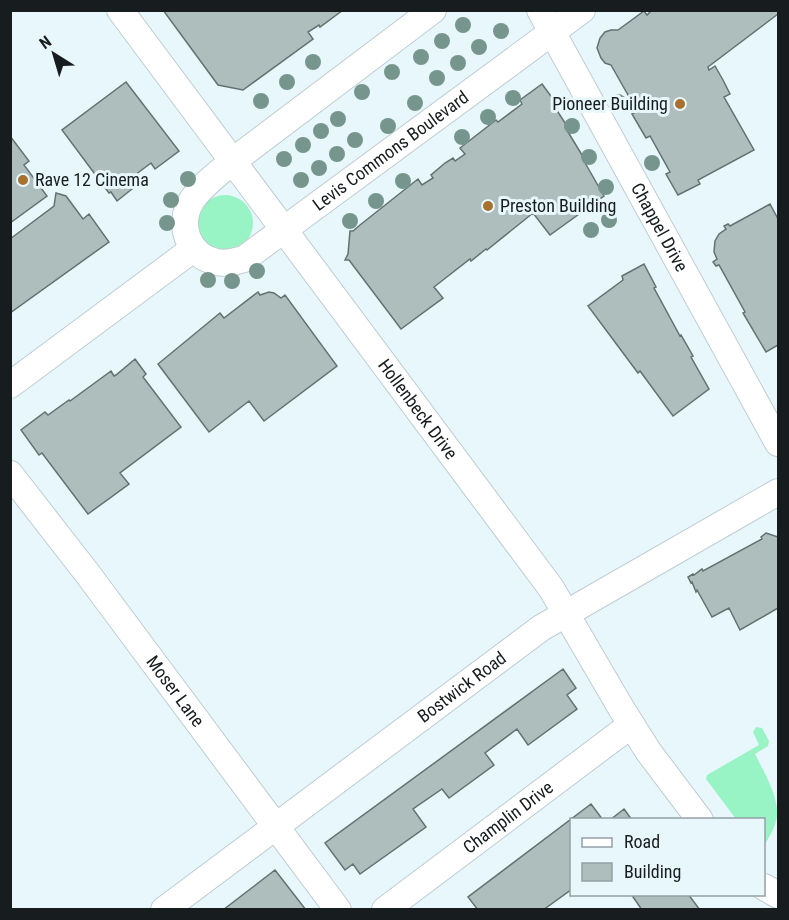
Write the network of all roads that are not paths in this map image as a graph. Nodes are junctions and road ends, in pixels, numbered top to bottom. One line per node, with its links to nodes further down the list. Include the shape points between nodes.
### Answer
1 (120, 10): 6 (street, Hollenbeck Drive)
2 (434, 10): 6 (street)
3 (540, 10): 5 (street, Chappel Drive)
4 (582, 10): 5 (street, Levis Commons Boulevard)
5 (552, 33): 7 (street, Levis Commons Boulevard); 10 (street, Chappel Drive)
6 (233, 162): 7 (street, Hollenbeck Drive); 8 (street, via 192,199 185,216 185,231)
7 (284, 230): 8 (street, Levis Commons Boulevard, via 244,259 231,263 204,258); 13 (street, Hollenbeck Drive)
8 (193, 249): 9 (street)
9 (10, 385)
10 (778, 443)
11 (10, 474): 16 (street, Moser Lane)
12 (778, 492): 13 (street, Bostwick Road)
13 (566, 613): 14 (street, Hollenbeck Drive); 16 (street, Bostwick Road)
14 (631, 725): 15 (street, Hollenbeck Drive); 19 (street, Champlin Drive)
15 (699, 818)
16 (276, 826): 17 (street, Bostwick Road); 18 (street, Moser Lane)
17 (164, 909)
18 (338, 909)
19 (386, 909)

